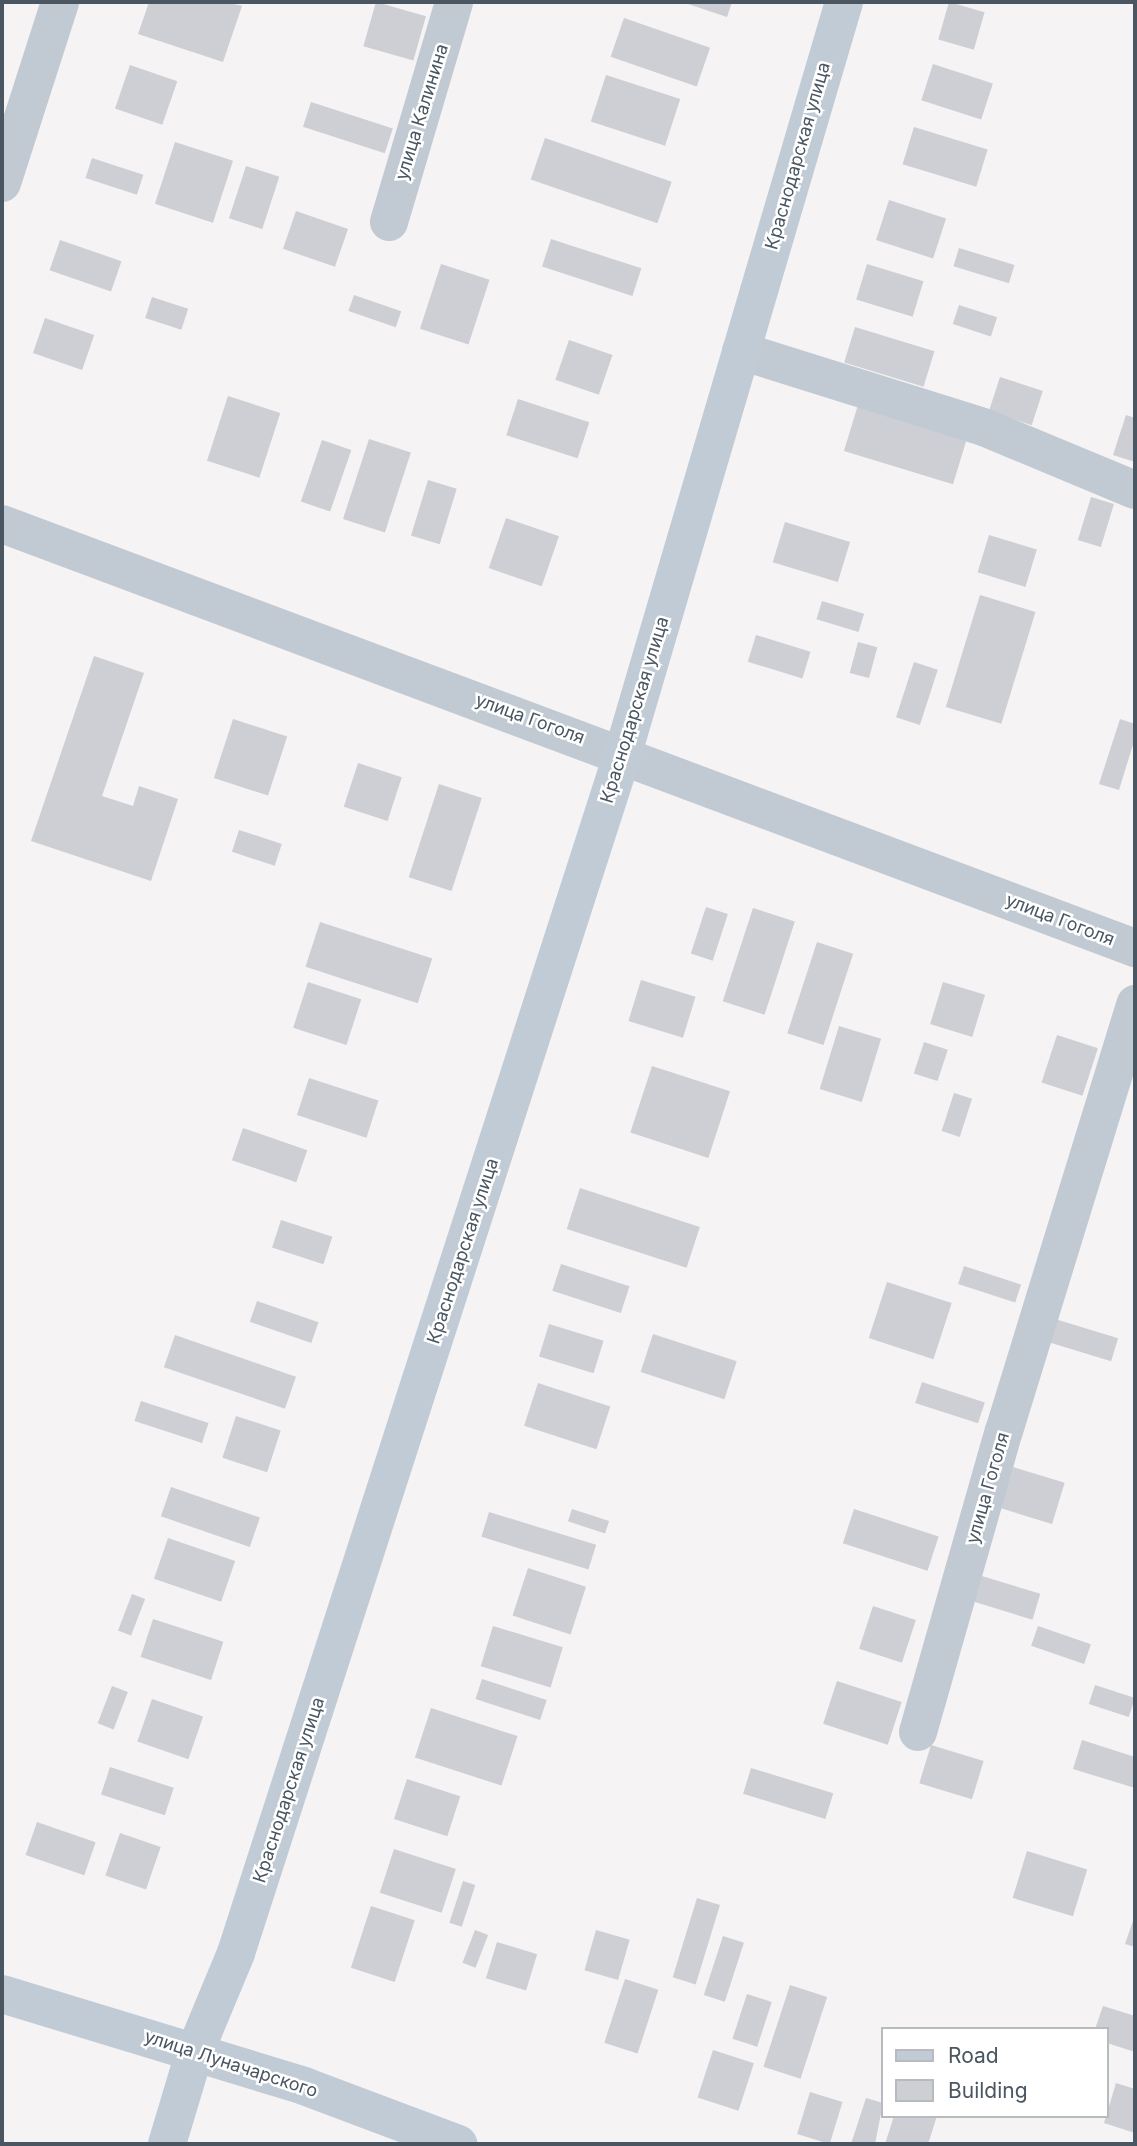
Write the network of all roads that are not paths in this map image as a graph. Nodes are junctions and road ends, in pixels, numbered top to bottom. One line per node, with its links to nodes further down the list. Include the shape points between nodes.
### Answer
1 (60, 2): 4 (street)
2 (454, 2): 5 (street, улица Калинина)
3 (844, 2): 6 (main road, Краснодарская улица)
4 (2, 183)
5 (389, 222)
6 (741, 351): 7 (street, via 986,428); 9 (main road, Краснодарская улица)
7 (1135, 490)
8 (2, 524): 9 (street, улица Гоголя)
9 (623, 753): 10 (street, улица Гоголя); 14 (main road, Краснодарская улица, via 236,1953)
10 (1135, 948)
11 (1135, 1004): 12 (street, улица Гоголя, via 1004,1431)
12 (918, 1732)
13 (2, 1994): 14 (main road, улица Луначарского, via 99,2025 155,2037)
14 (194, 2054): 15 (main road, Краснодарская улица); 16 (main road, улица Луначарского, via 304,2086)
15 (167, 2144)
16 (458, 2144)

